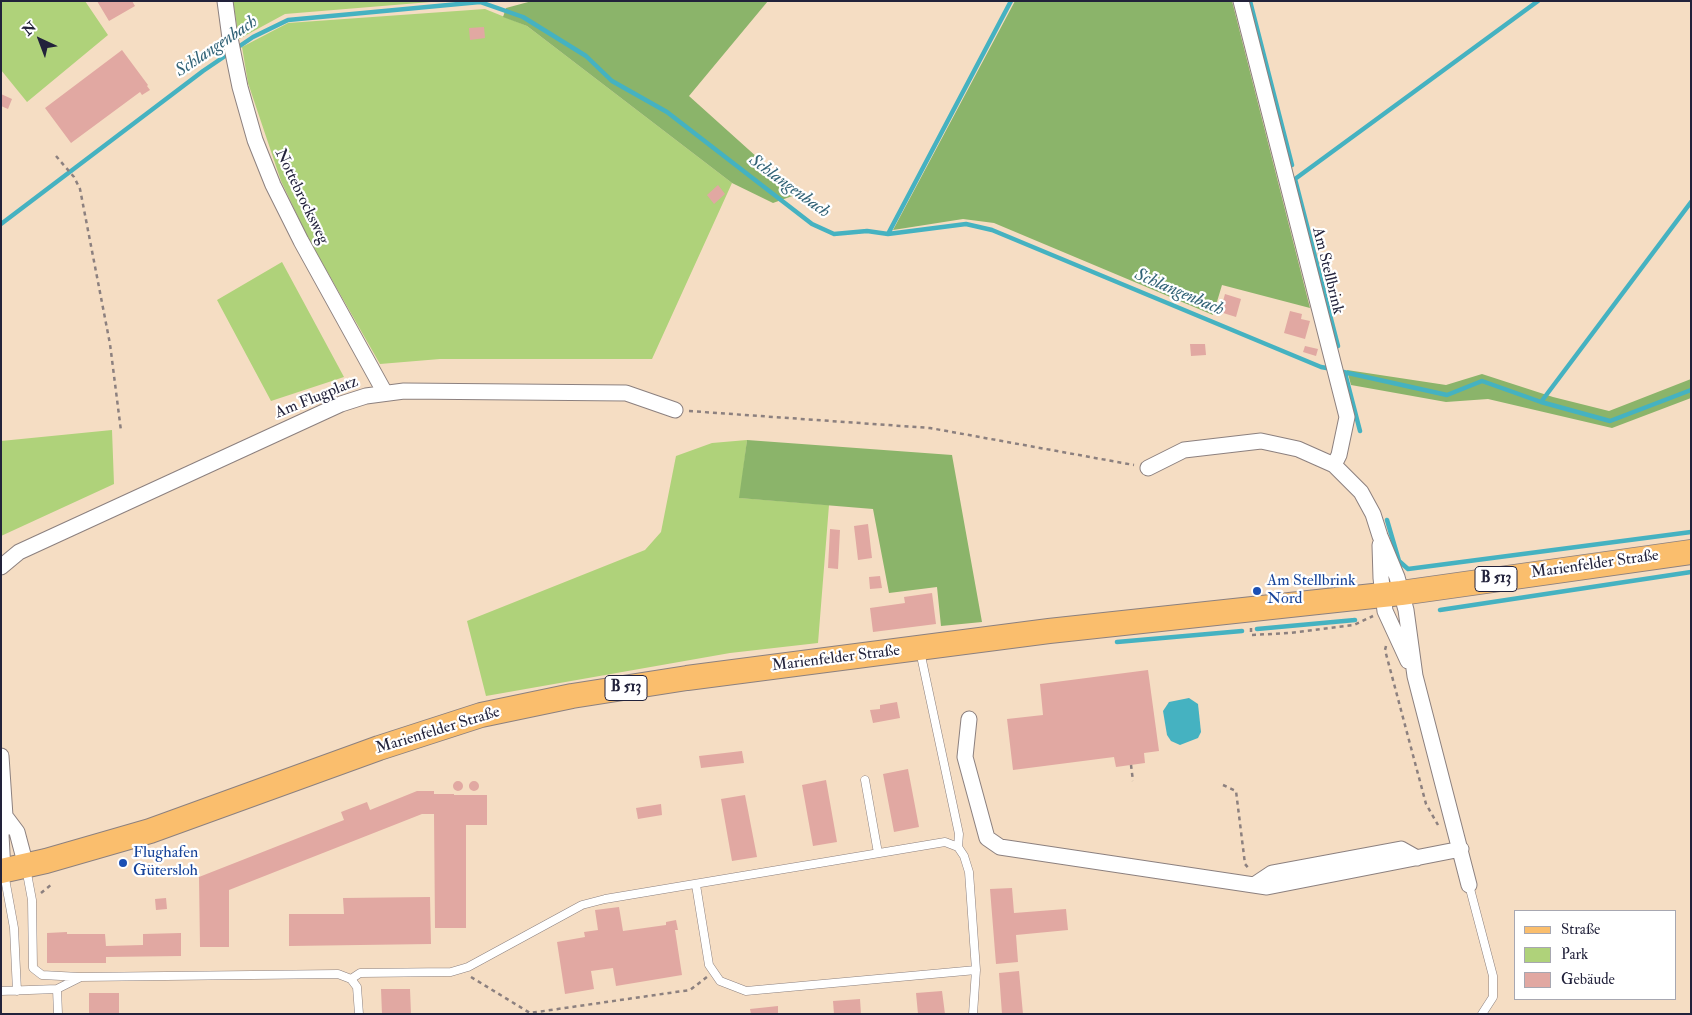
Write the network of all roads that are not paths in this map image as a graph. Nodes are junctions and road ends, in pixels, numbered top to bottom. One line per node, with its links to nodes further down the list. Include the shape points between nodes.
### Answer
1 (225, 1): 3 (street, Nottebrocksweg, via 240,87 255,140 273,185)
2 (1241, 1): 5 (street, Am Stellbrink, via 1346,417)
3 (385, 393): 4 (street, Am Flugplatz, via 626,393); 8 (street, Am Flugplatz, via 332,408 19,552)
4 (675, 410)
5 (1334, 465): 6 (street, via 1298,449 1261,441 1184,450); 9 (street, via 1361,492 1373,514 1380,536)
6 (1148, 468)
7 (1691, 552): 9 (main road, Marienfelder Straße / B 513)
8 (1, 567)
9 (1384, 600): 10 (main road, Marienfelder Straße / B 513, via 1249,609); 16 (street, via 1385,611 1415,676)
10 (919, 648): 15 (lane, via 959,834); 18 (main road, Marienfelder Straße / B 513, via 687,678 572,696 481,715 379,748 150,831)
11 (970, 719): 16 (street, via 965,757 987,838 1000,847 1252,878 1267,887)
12 (1, 756): 14 (street)
13 (865, 780): 17 (lane)
14 (5, 816): 18 (street, via 16,832); 19 (street, via 1,835)
15 (958, 847): 17 (lane, via 945,842); 22 (lane, via 969,872)
16 (1457, 850): 21 (street)
17 (878, 853): 20 (lane)
18 (26, 866): 19 (main road, Marienfelder Straße / B 513); 23 (lane, via 32,900 33,968 42,975)
19 (2, 871): 27 (lane, via 14,928)
20 (696, 885): 22 (lane, via 708,965 720,981 746,991); 24 (lane, via 582,905 451,972 360,973)
21 (1470, 885): 31 (lane, via 1493,976 1493,997)
22 (976, 970): 30 (lane)
23 (80, 978): 24 (lane, via 338,974); 25 (lane)
24 (352, 979): 29 (lane, via 357,987)
25 (57, 989): 27 (lane); 28 (lane)
26 (1, 991): 27 (lane)
27 (17, 991)
28 (58, 1014)
29 (360, 1014)
30 (973, 1014)
31 (1482, 1014)

